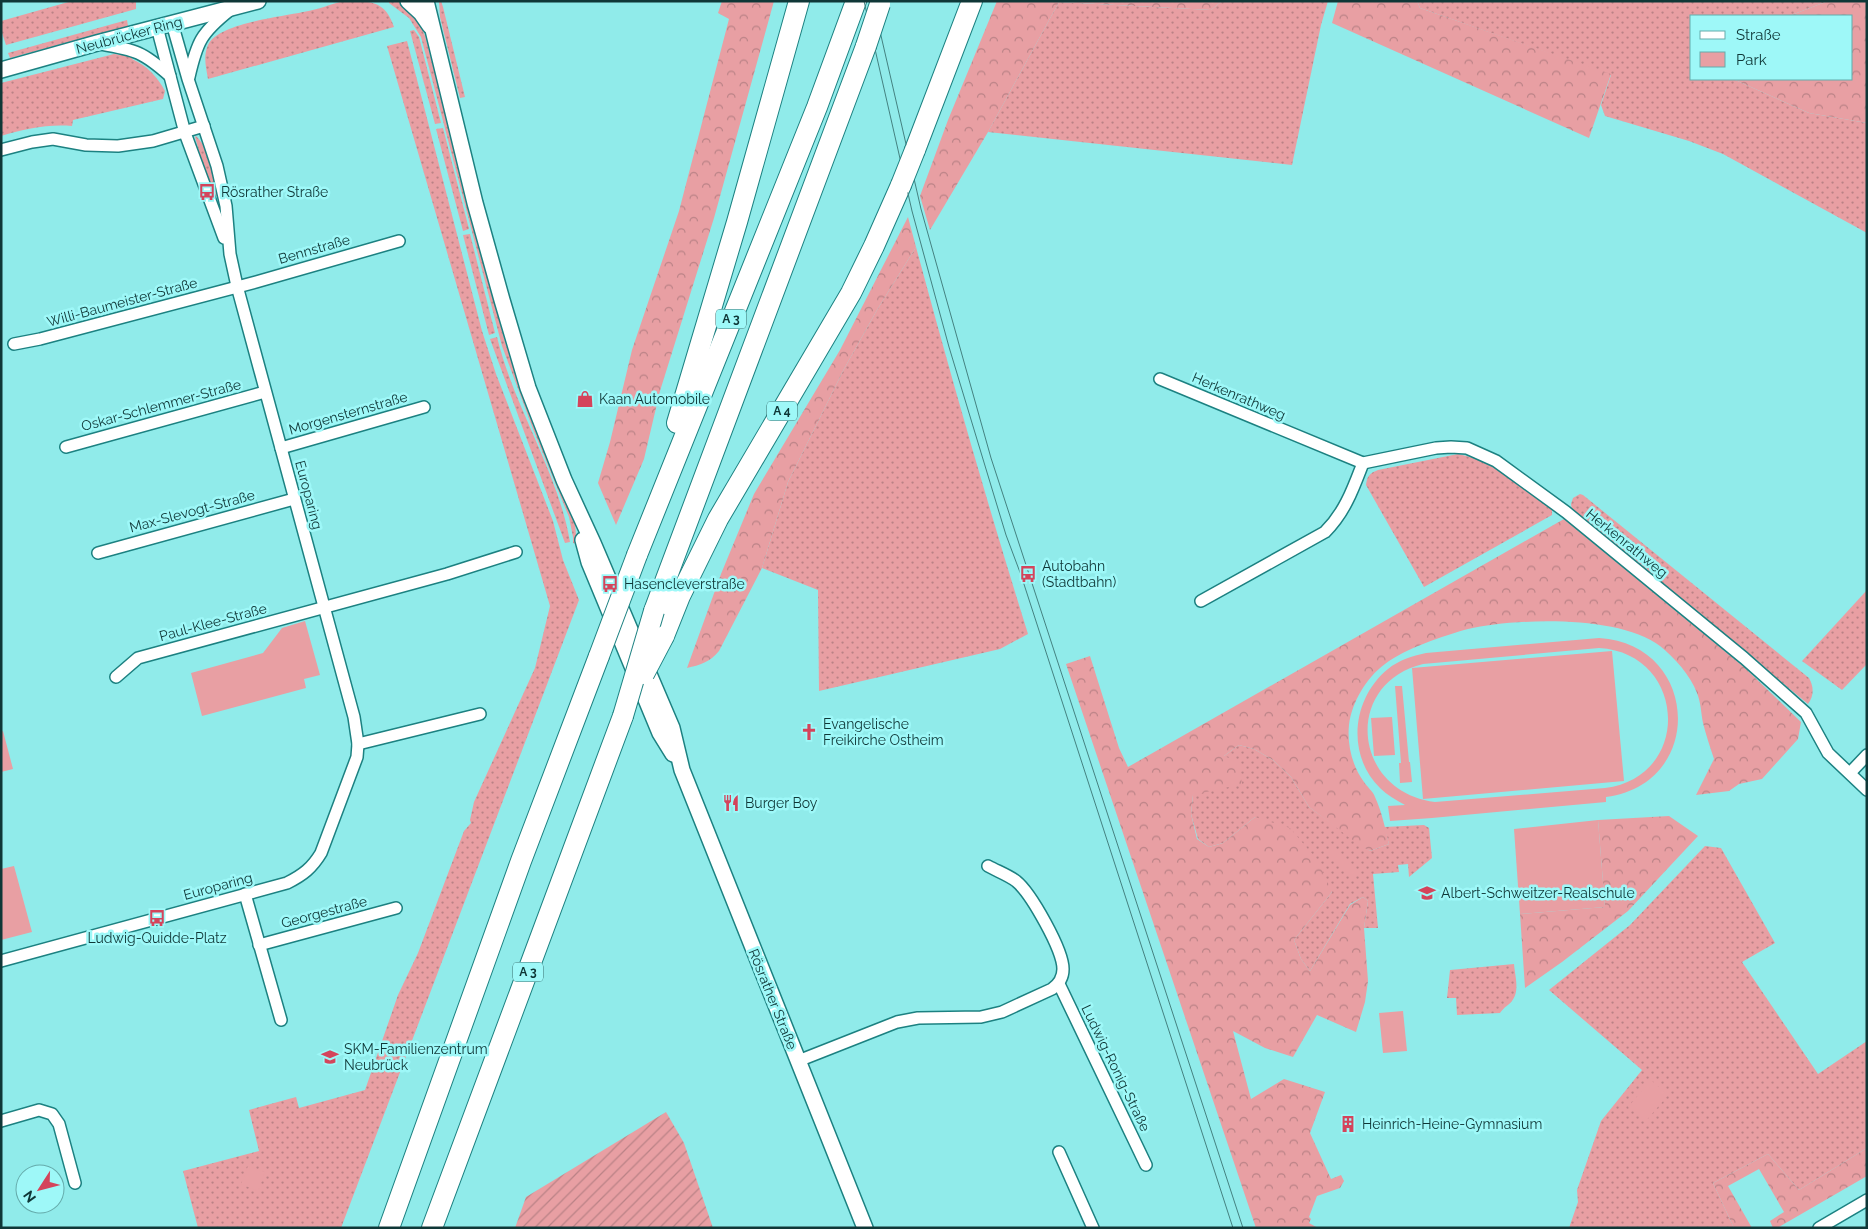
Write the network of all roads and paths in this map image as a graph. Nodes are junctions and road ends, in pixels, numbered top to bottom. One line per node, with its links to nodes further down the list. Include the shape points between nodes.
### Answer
1 (258, 1): 9 (main road, Neubrücker Ring)
2 (408, 1): 12 (main road)
3 (426, 1): 12 (main road, Rösrather Straße)
4 (434, 1): 12 (street, Rösrather Straße)
5 (799, 1): 31 (highway)
6 (972, 1): 38 (highway, A 4, bridge, via 916,150 874,246 851,293 718,519)
7 (856, 3): 31 (highway, A 3, via 818,107)
8 (881, 3): 38 (highway, A 3, bridge, via 654,611)
9 (232, 8): 10 (main road, Neubrücker Ring); 16 (street, via 204,33)
10 (172, 23): 11 (main road, Neubrücker Ring); 16 (street, Europaring)
11 (157, 27): 13 (main road, Neubrücker Ring); 15 (street, Europaring)
12 (432, 28): 50 (main road, Rösrather Straße, via 528,388 564,480 672,728 682,770)
13 (97, 43): 14 (main road, Neubrücker Ring); 15 (street, via 138,51)
14 (1, 70)
15 (170, 76): 18 (street, Europaring)
16 (188, 78): 17 (street, Europaring)
17 (204, 126): 18 (street); 21 (street, Europaring, via 222,190)
18 (185, 133): 19 (street, via 118,146 53,139); 21 (street, Europaring)
19 (1, 150)
20 (398, 241): 22 (street, Bennstraße)
21 (230, 254): 22 (street, Europaring)
22 (237, 286): 23 (street, Willi-Baumeister-Straße, via 40,340); 25 (street, Europaring)
23 (14, 344)
24 (1160, 379): 29 (street, Herkenrathweg)
25 (265, 392): 27 (street, Oskar-Schlemmer-Straße); 28 (street, Europaring)
26 (424, 407): 28 (street, Morgensternstraße)
27 (66, 447)
28 (281, 448): 30 (street, Europaring)
29 (1363, 463): 34 (street, via 1347,504 1325,532); 41 (street, Herkenrathweg, via 1451,447 1467,448 1496,461 1566,512 1744,658 1806,713 1828,753)
30 (294, 499): 32 (street, Max-Slevogt-Straße); 35 (street, Europaring)
31 (646, 530): 56 (highway, A 3, bridge)
32 (98, 552)
33 (516, 552): 35 (street)
34 (1201, 601)
35 (323, 607): 36 (street, Paul-Klee-Straße, via 138,658); 39 (street, Europaring, via 354,717)
36 (116, 677)
37 (480, 714): 39 (street)
38 (623, 716): 57 (highway, A 3)
39 (358, 744): 44 (street, Europaring, via 354,766 316,862 305,874 287,883)
40 (1867, 755): 41 (street)
41 (1850, 773): 42 (street, Herkenrathweg)
42 (1867, 790)
43 (988, 866): 48 (street, via 1015,881 1034,904 1055,943 1063,968)
44 (245, 894): 46 (street); 47 (street, Europaring)
45 (396, 908): 46 (street, Georgestraße)
46 (259, 945): 49 (street)
47 (1, 961)
48 (1058, 984): 50 (street, via 1002,1012 981,1018 918,1018 897,1022); 53 (street, Ludwig-Ronig-Straße)
49 (281, 1020)
50 (798, 1061): 58 (main road, Rösrather Straße)
51 (1, 1121): 54 (street, via 39,1110 52,1114 59,1124)
52 (1059, 1152): 59 (street)
53 (1146, 1165)
54 (75, 1183)
55 (1867, 1200): 60 (street)
56 (389, 1228)
57 (432, 1228)
58 (865, 1228)
59 (1093, 1228)
60 (1819, 1228)

